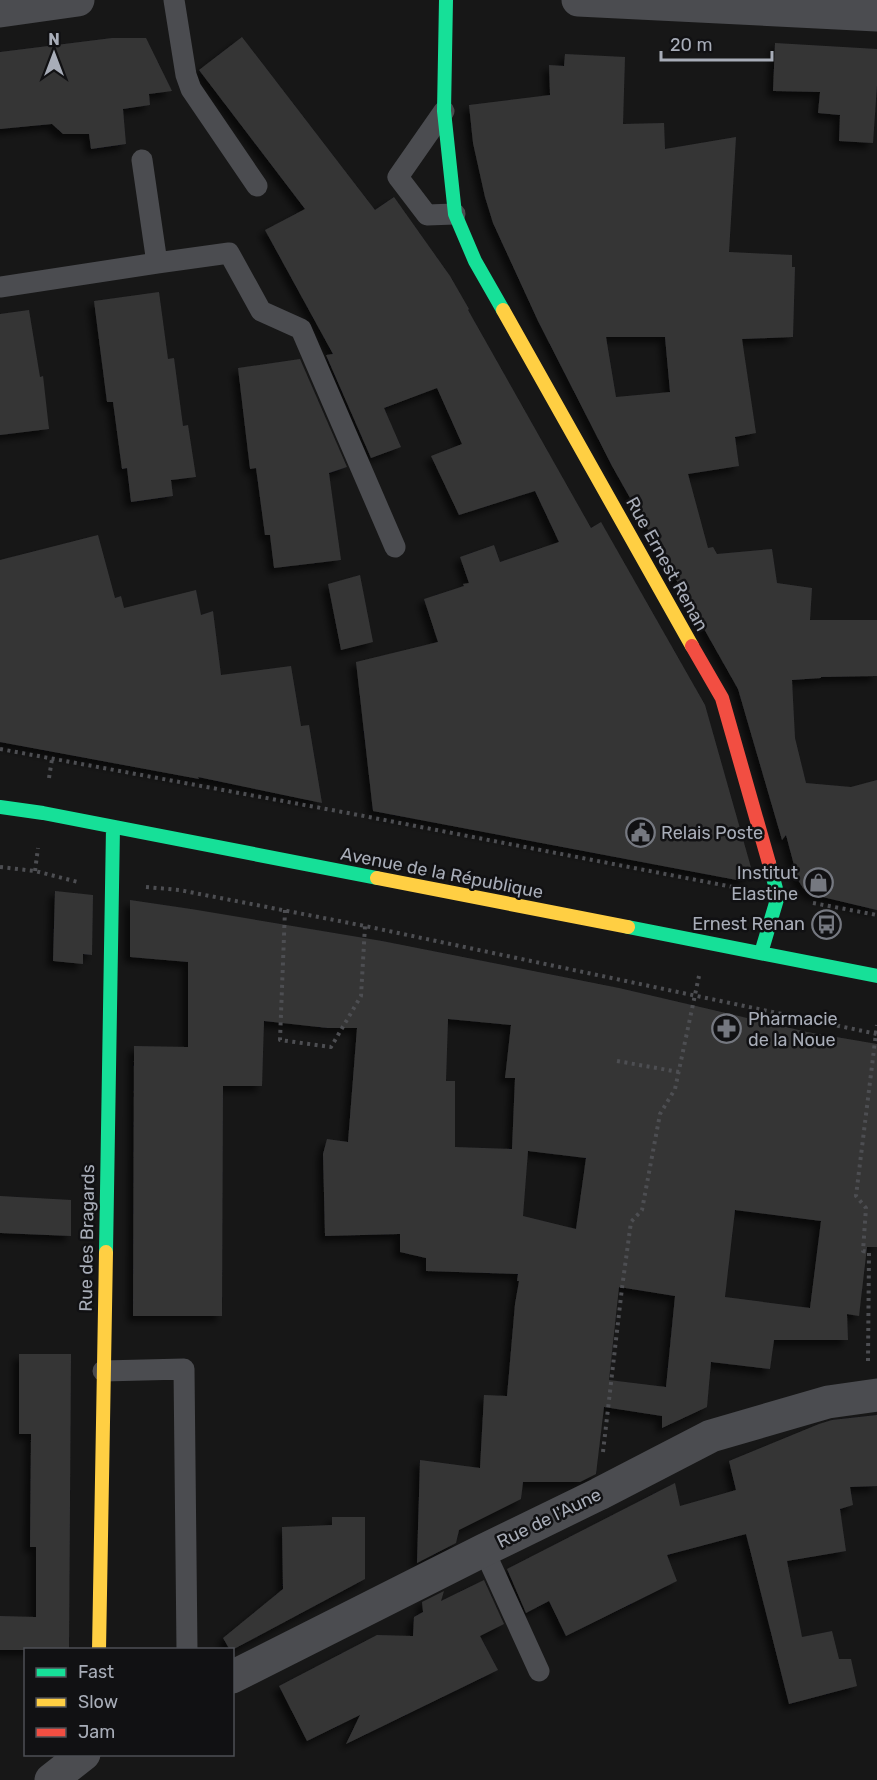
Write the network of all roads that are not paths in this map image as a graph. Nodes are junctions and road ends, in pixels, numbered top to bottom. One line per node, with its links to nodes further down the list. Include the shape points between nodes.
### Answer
1 (78, 0): 6 (street)
2 (174, 0): 10 (lane, via 191,89)
3 (446, 0): 8 (street, Rue Ernest Renan)
4 (578, 0): 5 (street)
5 (756, 5): 7 (street)
6 (0, 11)
7 (877, 15)
8 (444, 111): 11 (street, Rue Ernest Renan); 11 (lane, via 398,177 427,215)
9 (142, 160): 12 (lane)
10 (257, 186)
11 (455, 214): 17 (street, Rue Ernest Renan, via 475,261 722,698 778,896)
12 (157, 263): 13 (lane); 14 (lane, via 229,254 261,311 301,329)
13 (0, 286)
14 (395, 548)
15 (0, 807): 16 (street, Avenue de la République)
16 (112, 827): 17 (street, Avenue de la République); 19 (street, Rue des Bragards)
17 (762, 953): 18 (street, Avenue de la République)
18 (877, 976)
19 (103, 1371): 22 (street, Rue des Bragards); 23 (lane, via 184,1369)
20 (872, 1395): 21 (street, Rue de l'Aune, via 828,1402 711,1436)
21 (484, 1550): 24 (lane); 25 (street, Rue de l'Aune)
22 (99, 1648)
23 (187, 1648)
24 (539, 1671)
25 (234, 1676)
26 (83, 1756): 27 (street)
27 (51, 1780)

